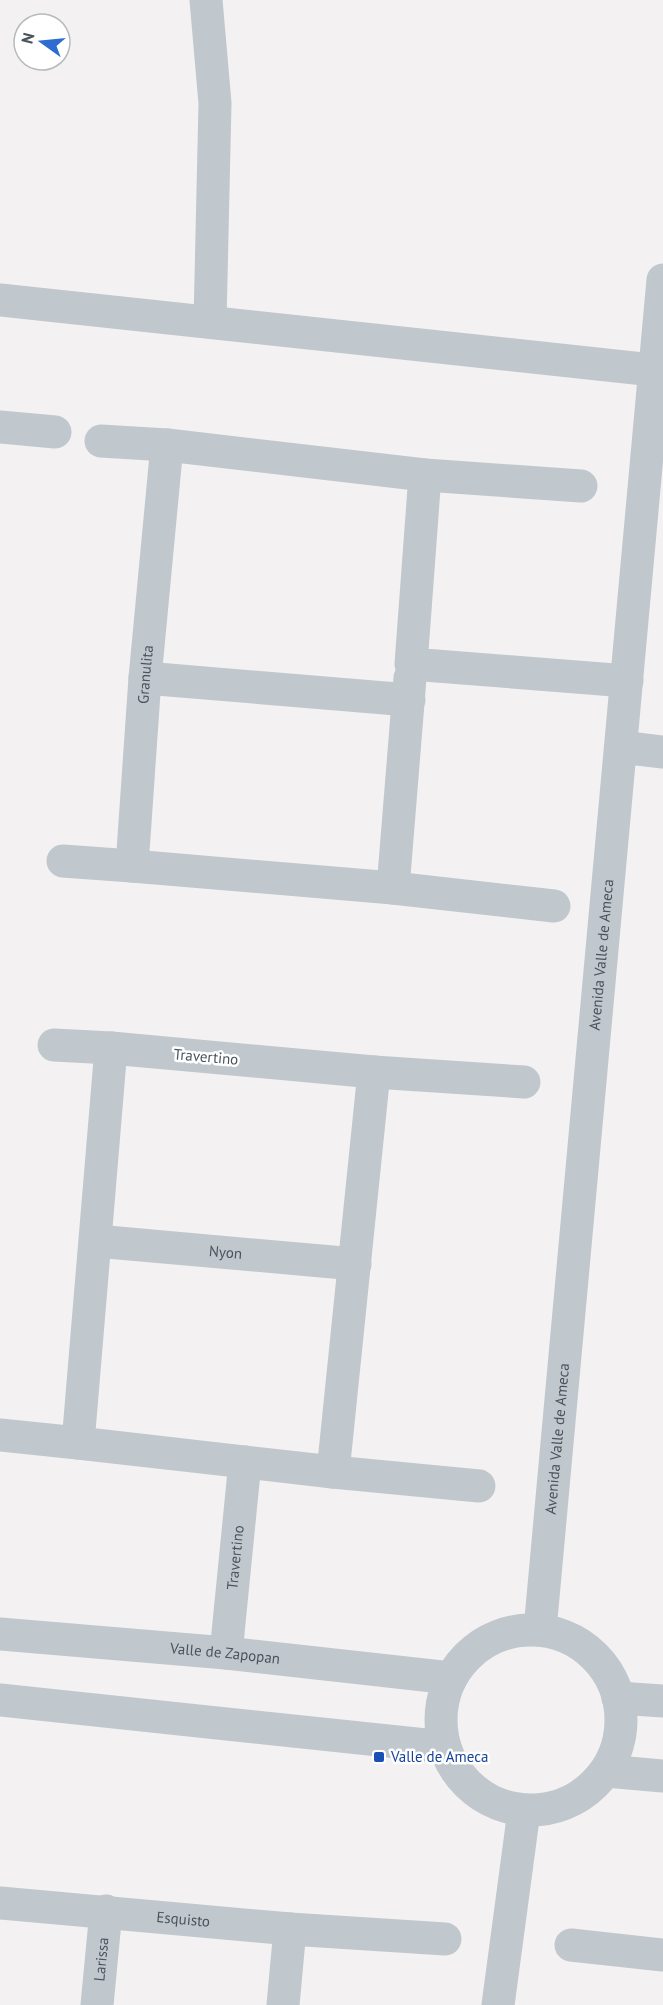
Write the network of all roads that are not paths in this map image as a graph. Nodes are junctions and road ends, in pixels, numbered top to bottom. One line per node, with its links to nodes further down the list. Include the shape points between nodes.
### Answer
1 (206, 0): 4 (street, via 215,103)
2 (663, 280): 5 (street, Avenida Valle de Ameca)
3 (0, 300): 4 (street)
4 (210, 322): 6 (street)
5 (660, 331): 6 (street, Avenida Valle de Ameca)
6 (659, 371): 15 (street, Avenida Valle de Ameca)
7 (0, 427): 8 (street)
8 (55, 432)
9 (102, 441): 10 (street)
10 (167, 445): 11 (street); 14 (street, Granulita)
11 (425, 475): 12 (street); 13 (street)
12 (581, 486)
13 (411, 664): 15 (street); 16 (street)
14 (146, 678): 16 (street); 20 (street, Granulita)
15 (627, 681): 17 (street, Avenida Valle de Ameca)
16 (409, 700): 21 (street)
17 (621, 747): 18 (street); 34 (street, Avenida Valle de Ameca)
18 (663, 752)
19 (63, 861): 20 (street)
20 (132, 866): 21 (street)
21 (393, 888): 22 (street)
22 (554, 906)
23 (54, 1046): 24 (street, Travertino)
24 (111, 1048): 25 (street, Travertino); 27 (street)
25 (374, 1072): 26 (street, Travertino); 28 (street)
26 (524, 1082)
27 (96, 1241): 28 (street, Nyon); 30 (street)
28 (355, 1263): 32 (street)
29 (0, 1435): 30 (street)
30 (78, 1443): 31 (street)
31 (245, 1462): 32 (street); 36 (street, Travertino)
32 (333, 1472): 33 (street)
33 (479, 1486)
34 (540, 1630): 37 (street, via 504,1633 473,1651); 38 (street, via 575,1641 603,1665)
35 (0, 1634): 36 (street, Valle de Zapopan)
36 (226, 1653): 37 (street, Valle de Zapopan)
37 (451, 1678): 41 (street, via 441,1712)
38 (618, 1698): 40 (street); 42 (street, via 620,1736)
39 (0, 1700): 41 (street)
40 (663, 1701)
41 (444, 1747): 44 (street, via 461,1779 490,1801)
42 (606, 1771): 43 (street); 44 (street, via 584,1794 555,1808)
43 (663, 1776)
44 (524, 1811): 53 (street)
45 (0, 1903): 46 (street, Esquisto)
46 (106, 1911): 47 (street, Esquisto); 51 (street, Larissa)
47 (290, 1929): 48 (street, Esquisto); 52 (street)
48 (445, 1938)
49 (571, 1945): 50 (street)
50 (663, 1955)
51 (97, 2005)
52 (283, 2005)
53 (498, 2005)

